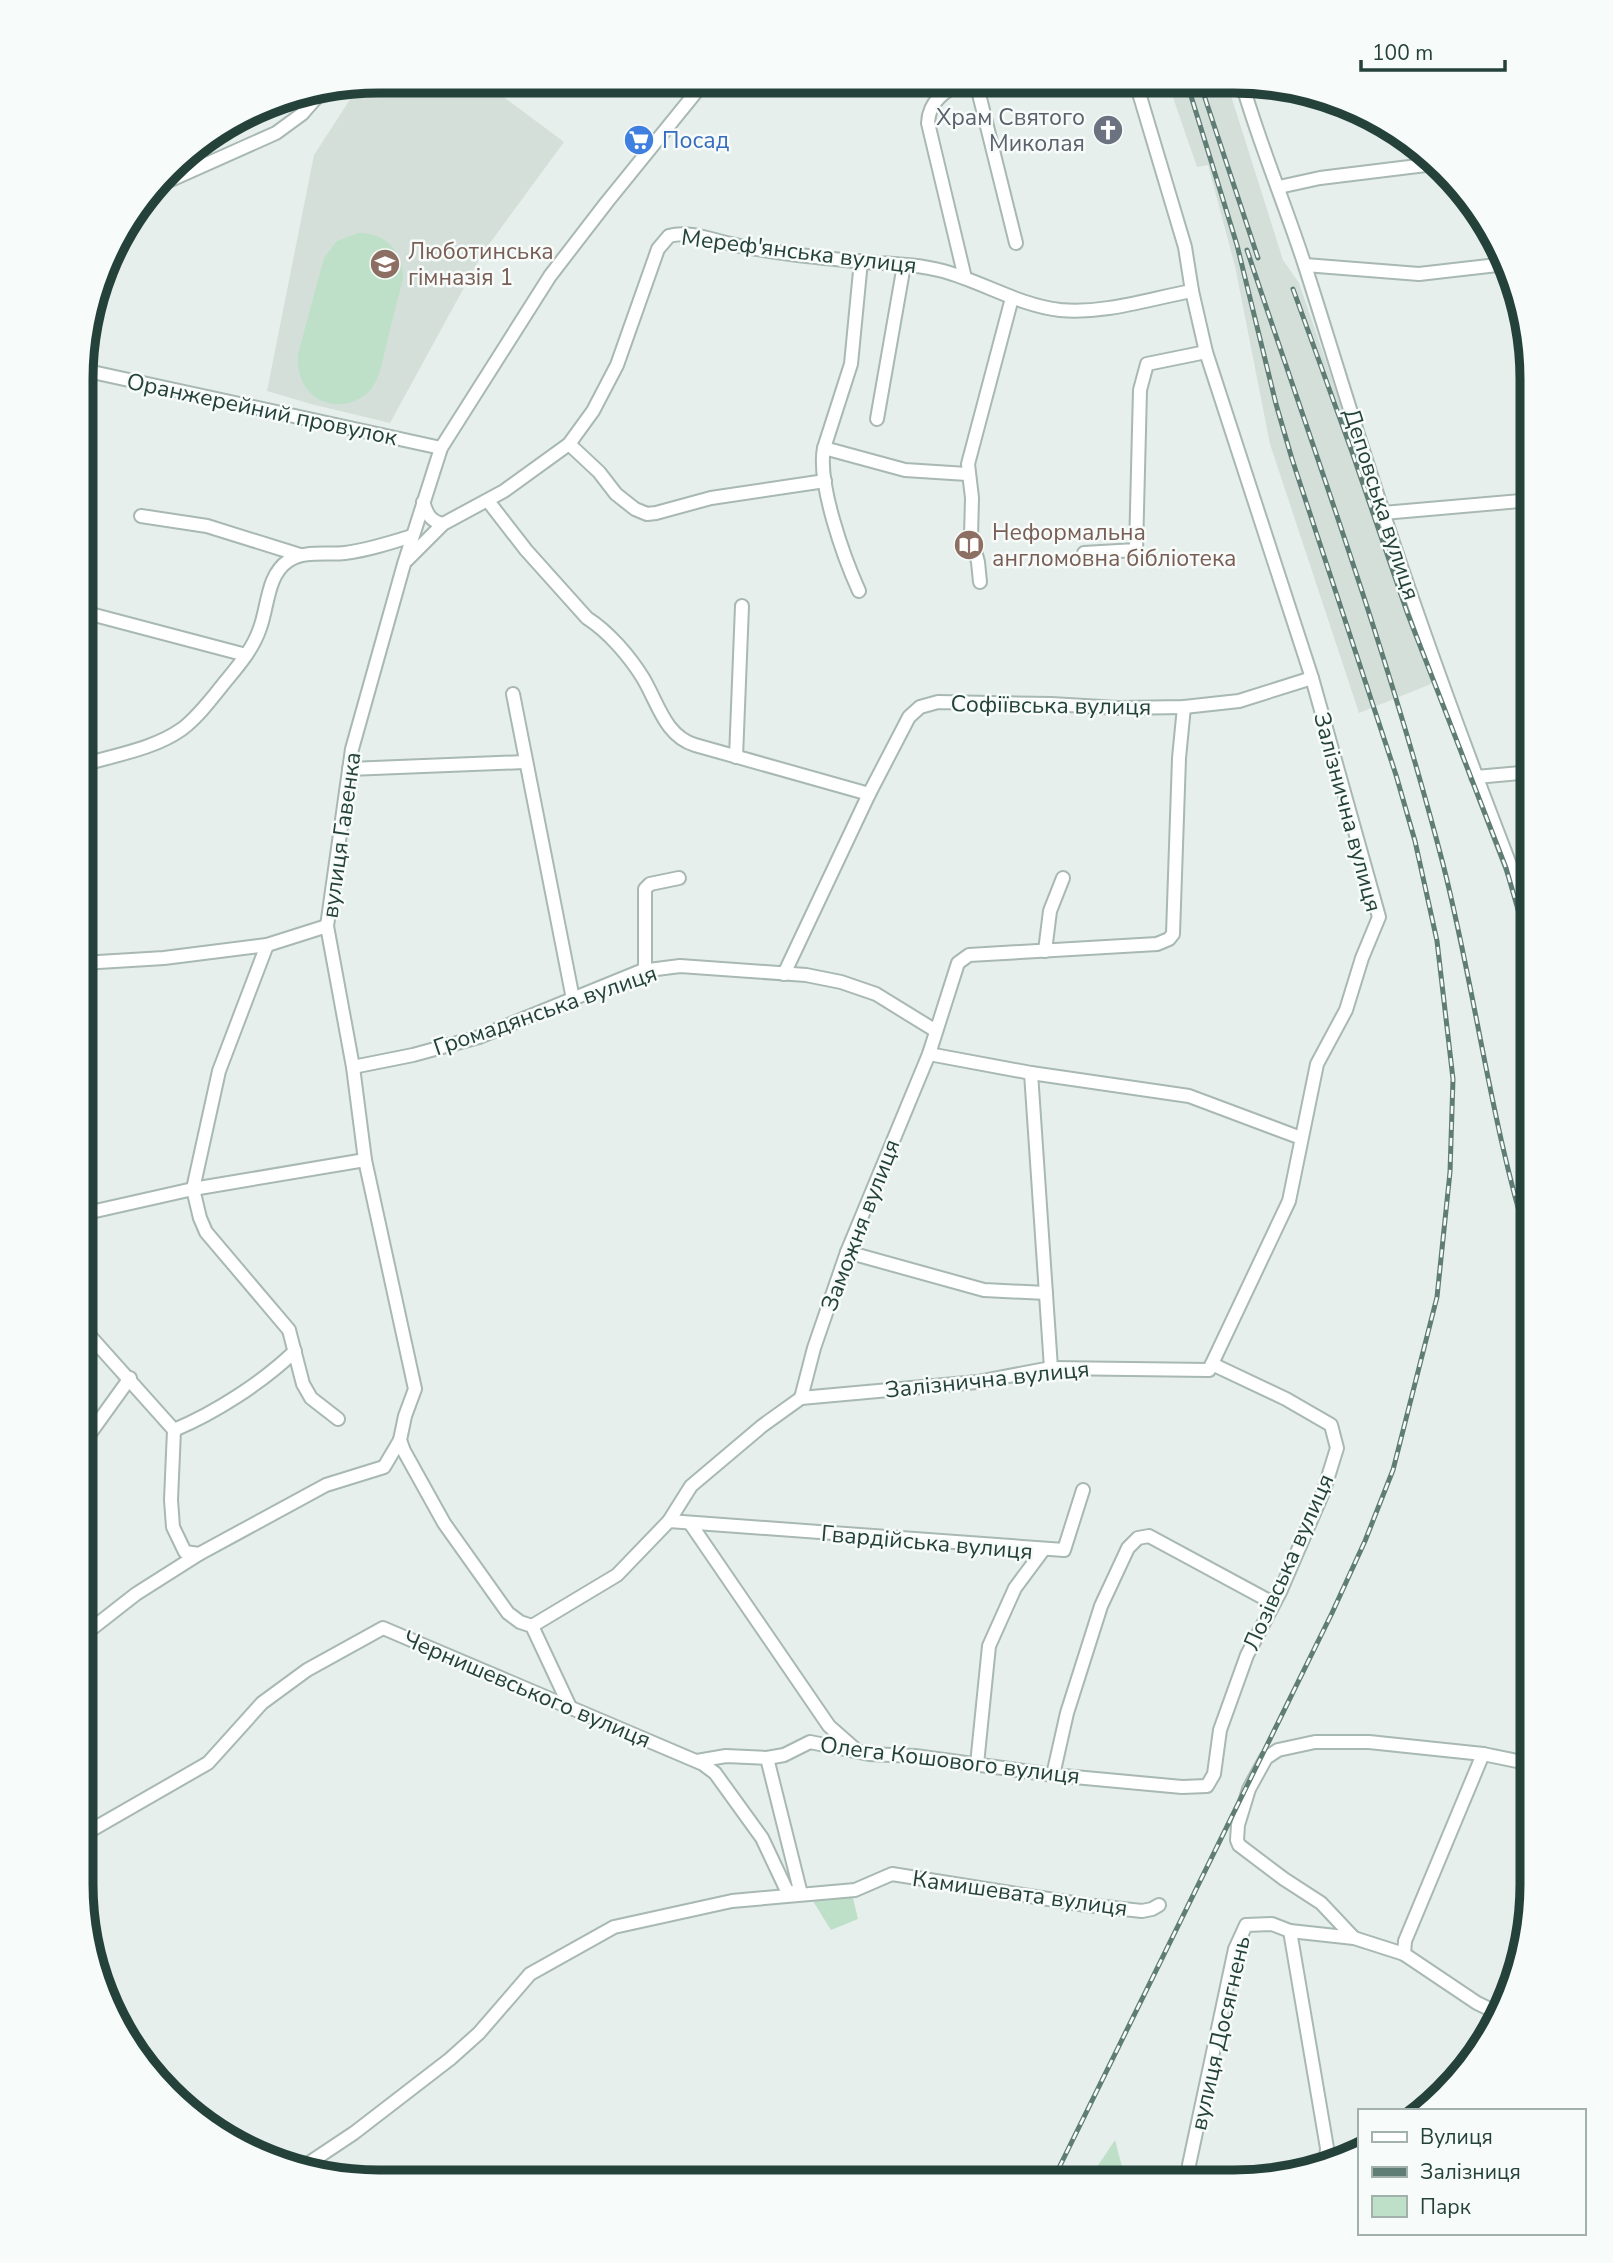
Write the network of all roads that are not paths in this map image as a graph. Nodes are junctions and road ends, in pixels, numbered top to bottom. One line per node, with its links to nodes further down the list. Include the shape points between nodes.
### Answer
1 (695, 93): 22 (street, вулиця Гавенка, via 550,276)
2 (944, 93): 15 (street, via 928,113 928,123)
3 (979, 93): 10 (street)
4 (1139, 93): 16 (street, Залізнична вулиця, via 1185,247)
5 (1245, 93): 9 (street, Деповська вулиця)
6 (314, 100): 8 (street, via 276,132)
7 (1424, 165): 9 (street)
8 (174, 178)
9 (1279, 187): 13 (street, Деповська вулиця)
10 (1016, 243)
11 (862, 261): 12 (street, Мереф'янська вулиця); 21 (street, Мереф'янська вулиця, via 686,234 669,236 658,249 617,365); 23 (street, via 850,364)
12 (904, 265): 15 (street, Мереф'янська вулиця); 20 (street)
13 (1305, 265): 14 (street, via 1419,274); 29 (street, Деповська вулиця)
14 (1497, 265)
15 (965, 278): 17 (street, Мереф'янська вулиця)
16 (1192, 291): 17 (street, Мереф'янська вулиця, via 1079,311); 18 (street, Залізнична вулиця)
17 (1012, 298): 24 (street)
18 (1206, 352): 33 (street, via 1147,365 1140,390 1136,550); 41 (street, Залізнична вулиця)
19 (93, 372): 22 (street, Оранжерейний провулок)
20 (877, 419)
21 (569, 444): 25 (street, via 616,494 647,514 711,498); 26 (street, Мереф'янська вулиця)
22 (441, 448): 28 (street, вулиця Гавенка)
23 (824, 448): 24 (street, via 905,470); 25 (street)
24 (967, 474): 36 (street)
25 (825, 481): 37 (street)
26 (488, 500): 31 (street, Мереф'янська вулиця); 44 (street, via 526,550 636,667 673,732 686,743)
27 (1520, 501): 29 (street)
28 (423, 502): 31 (street, via 428,515); 32 (street, вулиця Гавенка)
29 (1383, 513): 49 (street, Деповська вулиця)
30 (141, 516): 34 (street, via 207,526)
31 (443, 524): 35 (street, Мереф'янська вулиця)
32 (412, 536): 34 (street, via 344,553); 35 (street, вулиця Гавенка)
33 (1084, 553)
34 (301, 555): 40 (street, via 282,565 274,577)
35 (404, 564): 47 (street, вулиця Гавенка)
36 (979, 582)
37 (859, 591)
38 (743, 606): 44 (street)
39 (93, 615): 40 (street)
40 (247, 654): 45 (street, via 181,730)
41 (1312, 678): 43 (street, Софіївська вулиця, via 1240,701); 65 (street, Залізнична вулиця, via 1379,917 1346,1010 1317,1064)
42 (513, 694): 46 (street)
43 (1184, 707): 50 (street, Софіївська вулиця, via 926,704 909,717); 56 (street, via 1178,758 1173,934 1157,944)
44 (736, 757): 50 (street)
45 (93, 762)
46 (525, 762): 47 (street); 60 (street)
47 (349, 769): 54 (street, вулиця Гавенка)
48 (1520, 773): 49 (street)
49 (1476, 777): 53 (street, Деповська вулиця)
50 (869, 794): 59 (street, Софіївська вулиця)
51 (679, 878): 58 (street, via 645,889)
52 (1063, 878): 56 (street, via 1050,911)
53 (1520, 890)
54 (327, 926): 55 (street); 63 (street, вулиця Гавенка)
55 (267, 945): 57 (street); 67 (street, via 219,1071)
56 (1045, 951): 61 (street, Заможня вулиця, via 970,955 961,960)
57 (93, 966)
58 (645, 971): 59 (street, Громадянська вулиця, via 680,965); 60 (street, Громадянська вулиця)
59 (785, 974): 61 (street, Громадянська вулиця, via 857,986)
60 (573, 999): 63 (street, Громадянська вулиця, via 458,1043)
61 (936, 1031): 62 (street, Заможня вулиця)
62 (929, 1054): 64 (street); 69 (street, Заможня вулиця)
63 (353, 1068): 66 (street, вулиця Гавенка)
64 (1031, 1073): 65 (street, via 1189,1096); 70 (street)
65 (1301, 1138): 73 (street, Залізнична вулиця, via 1289,1201)
66 (365, 1160): 67 (street); 80 (street, вулиця Гавенка, via 415,1389)
67 (193, 1189): 68 (street); 72 (street, via 206,1232 289,1331)
68 (93, 1212)
69 (847, 1252): 70 (street, via 984,1290); 76 (street, Заможня вулиця)
70 (1046, 1293): 74 (street)
71 (93, 1339): 75 (street)
72 (295, 1351): 77 (street, via 311,1398); 79 (street, via 272,1372)
73 (1212, 1364): 74 (street, Залізнична вулиця, via 1209,1370); 86 (street, Лозівська вулиця, via 1320,1418 1331,1425 1336,1438 1324,1490)
74 (1051, 1368): 76 (street, Залізнична вулиця, via 977,1382)
75 (130, 1378): 78 (street); 79 (street)
76 (801, 1398): 82 (street, via 691,1486)
77 (338, 1419)
78 (93, 1429)
79 (174, 1430): 85 (street, via 173,1527 185,1552)
80 (400, 1440): 85 (street, via 384,1467 326,1485); 87 (street, via 444,1523 508,1613)
81 (1083, 1490): 84 (street, via 1064,1550)
82 (669, 1521): 83 (street, Гвардійська вулиця); 87 (street, via 617,1574)
83 (690, 1523): 84 (street, Гвардійська вулиця); 90 (street, via 829,1726)
84 (1044, 1549): 95 (street, Гвардійська вулиця, via 1016,1588 989,1646)
85 (199, 1554): 88 (street)
86 (1273, 1603): 96 (street, via 1149,1536 1138,1538 1128,1548 1101,1606); 97 (street, Лозівська вулиця, via 1247,1655 1220,1730 1214,1774)
87 (532, 1626): 89 (street)
88 (93, 1628)
89 (569, 1705): 93 (street, Чернишевського вулиця); 98 (street, Чернишевського вулиця, via 383,1628 307,1670 262,1703 208,1763)
90 (858, 1751): 92 (street, Олега Кошового вулиця, via 810,1742); 95 (street, Олега Кошового вулиця)
91 (1483, 1754): 94 (street); 102 (street, via 1369,1742 1315,1742 1278,1750 1266,1758 1249,1789 1238,1825 1239,1845 1321,1903); 103 (street, via 1405,1941)
92 (767, 1758): 93 (street, Олега Кошового вулиця, via 726,1756); 99 (street)
93 (697, 1761): 99 (street, Чернишевського вулиця, via 715,1773 762,1838 787,1891)
94 (1520, 1762)
95 (977, 1764): 96 (street, Олега Кошового вулиця)
96 (1053, 1775): 97 (street, Олега Кошового вулиця)
97 (1207, 1786)
98 (93, 1829)
99 (801, 1894): 100 (street, Камишевата вулиця, via 855,1890 892,1874 1142,1911); 106 (street, Камишевата вулиця, via 732,1901 614,1927 530,1974 450,2059)
100 (1159, 1905)
101 (1290, 1931): 102 (street); 105 (street); 107 (street, вулиця Досягнень, via 1272,1924 1246,1925 1236,1949)
102 (1354, 1938): 103 (street)
103 (1404, 1954): 104 (street)
104 (1492, 2010)
105 (1326, 2155)
106 (310, 2162)
107 (1189, 2170)

